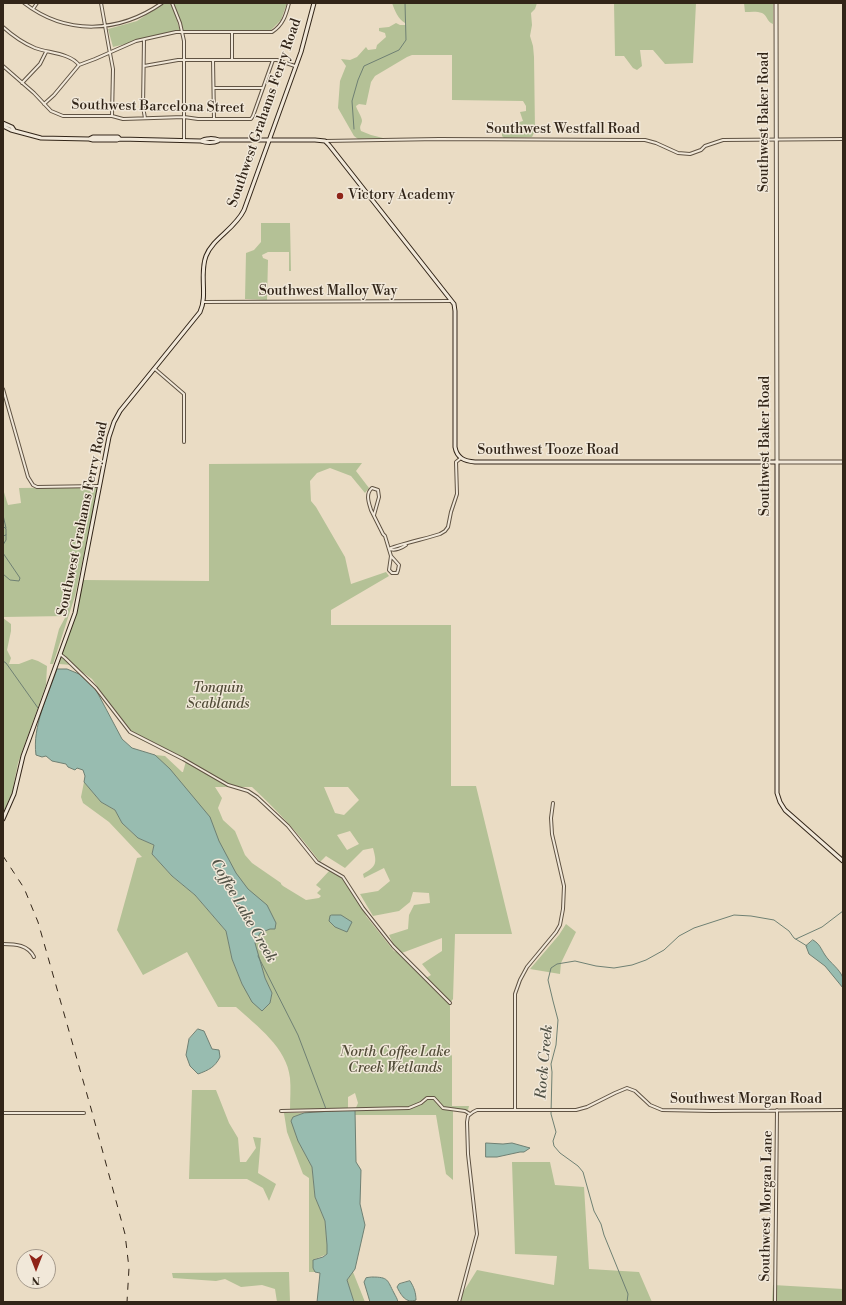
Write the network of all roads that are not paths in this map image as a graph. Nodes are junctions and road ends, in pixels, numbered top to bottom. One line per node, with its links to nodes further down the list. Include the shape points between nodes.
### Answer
1 (24, 3): 9 (street)
2 (37, 3): 9 (street)
3 (101, 3): 10 (street)
4 (162, 3): 10 (street, via 133,19)
5 (172, 3): 12 (street)
6 (289, 3): 13 (street, via 283,21 274,30)
7 (314, 3): 24 (main road, Southwest Grahams Ferry Road)
8 (776, 3): 36 (main road, Southwest Baker Road)
9 (33, 9): 10 (street, via 64,23)
10 (105, 26): 16 (street)
11 (3, 28): 15 (street, via 25,43)
12 (182, 32): 13 (street); 14 (street); 17 (street)
13 (232, 32): 19 (street)
14 (144, 40): 16 (street); 23 (street)
15 (46, 52): 21 (street, via 70,57); 25 (street, via 40,64)
16 (110, 52): 21 (street); 29 (street, via 113,69)
17 (184, 60): 18 (street); 23 (street); 30 (street)
18 (214, 60): 19 (street); 26 (street)
19 (232, 60): 20 (street)
20 (273, 60): 24 (street); 27 (street)
21 (79, 65): 28 (street)
22 (3, 66): 25 (street, Southwest Barcelona Street)
23 (144, 66): 31 (street)
24 (296, 66): 38 (main road, Southwest Grahams Ferry Road)
25 (22, 83): 28 (street, Southwest Barcelona Street)
26 (214, 88): 27 (street); 32 (street)
27 (262, 88): 32 (street, Southwest Barcelona Street, via 252,118)
28 (44, 104): 29 (street, Southwest Barcelona Street, via 51,111 63,116)
29 (112, 116): 31 (street, Southwest Barcelona Street)
30 (184, 117): 31 (street, Southwest Barcelona Street); 32 (street, Southwest Barcelona Street); 39 (street)
31 (145, 119)
32 (214, 119)
33 (3, 123): 35 (main road)
34 (3, 126): 35 (main road)
35 (14, 130): 39 (main road, via 45,138)
36 (776, 139): 37 (street, Southwest Westfall Road); 40 (street, Southwest Westfall Road, via 723,140 690,154 678,153 645,140); 47 (main road, Southwest Baker Road)
37 (843, 139)
38 (269, 140): 39 (main road); 40 (main road); 42 (main road, Southwest Grahams Ferry Road, via 243,212 207,255 204,266)
39 (184, 141)
40 (325, 141): 41 (main road, Southwest Tooze Road)
41 (452, 300): 42 (street, Southwest Malloy Way); 46 (main road, Southwest Tooze Road, via 455,311 455,447 456,454)
42 (203, 302): 43 (main road, Southwest Grahams Ferry Road, via 196,319)
43 (155, 369): 45 (street, via 184,394); 49 (main road, Southwest Grahams Ferry Road, via 114,421)
44 (3, 389): 49 (street, via 28,477 33,485)
45 (184, 442)
46 (461, 458): 47 (main road, Southwest Tooze Road, via 475,462); 51 (street, via 456,462 457,494 445,531)
47 (777, 462): 48 (main road, Southwest Tooze Road); 56 (main road, Southwest Baker Road, via 777,795 785,810)
48 (843, 462)
49 (100, 486): 53 (main road, Southwest Grahams Ferry Road, via 77,605)
50 (374, 515): 50 (street, via 368,496 372,488 378,490 379,495); 51 (street)
51 (389, 549): 52 (street)
52 (391, 556): 52 (street, via 389,570 397,573 399,565)
53 (60, 654): 55 (main road, Southwest Grahams Ferry Road, via 22,760 14,794); 59 (street, via 96,688 130,732 228,785 250,792 261,800 288,826 317,862 344,878 363,908 396,949)
54 (553, 803): 60 (street, via 552,834 564,886 563,909 558,930 527,967 515,994)
55 (3, 819)
56 (843, 861)
57 (3, 944): 58 (street, via 16,944 31,950)
58 (34, 957)
59 (450, 1003)
60 (515, 1109): 62 (street, Southwest Morgan Road, via 576,1110 627,1088 635,1091 650,1105 662,1110); 66 (street, Southwest Morgan Road, via 477,1110)
61 (281, 1110): 66 (street, Southwest Morgan Road, via 409,1108 427,1098 434,1098 443,1108 466,1111)
62 (777, 1110): 63 (street, Southwest Morgan Road); 68 (street, Southwest Morgan Lane)
63 (843, 1110)
64 (3, 1113): 65 (street)
65 (84, 1113)
66 (470, 1114): 67 (street, via 467,1122 467,1149 477,1234)
67 (459, 1302)
68 (775, 1302)

